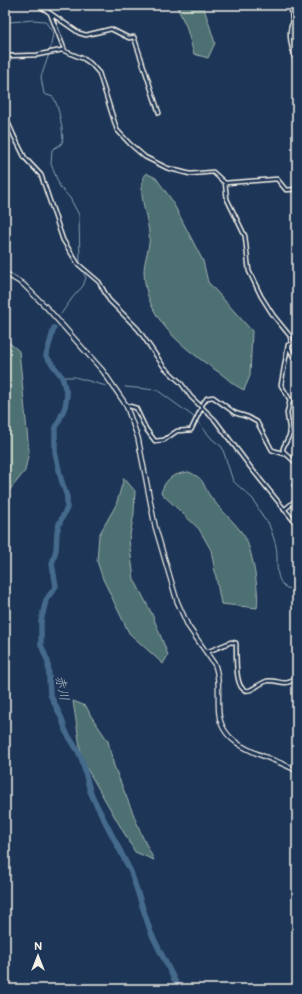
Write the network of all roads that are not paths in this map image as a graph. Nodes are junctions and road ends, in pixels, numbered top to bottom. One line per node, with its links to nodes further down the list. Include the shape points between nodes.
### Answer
1 (38, 5): 3 (street)
2 (291, 5): 4 (street, via 292,19)
3 (50, 13): 5 (street); 9 (street, via 79,33 86,35 111,29 129,38 134,37)
4 (296, 21): 7 (street, via 291,27 291,40)
5 (65, 51): 6 (street); 10 (street, via 84,59 97,69 117,130 145,156 157,164 184,172 213,172)
6 (5, 56)
7 (297, 67)
8 (5, 105): 17 (street, via 14,136 25,158 41,175 63,240 80,266 103,288 111,302 138,329 164,367)
9 (159, 112)
10 (225, 183): 11 (street, via 277,179 286,190); 14 (street, via 227,199 245,236 248,271 273,316 290,336)
11 (297, 189)
12 (5, 273): 16 (street, via 23,284 47,308 103,371)
13 (297, 341): 14 (street)
14 (290, 343): 15 (street, via 289,348); 18 (street, via 282,380 282,388 290,400 287,413 290,434 282,448)
15 (297, 364)
16 (126, 405): 17 (street, via 136,408 155,441 164,440 177,431 191,430); 25 (street, via 138,438 155,526 176,601 188,626)
17 (202, 406): 18 (street, via 207,398 213,397 235,413 253,419 258,422 272,450); 23 (street)
18 (286, 454): 19 (street)
19 (297, 464)
20 (297, 482): 21 (street, via 294,485)
21 (297, 490)
22 (297, 499): 23 (street)
23 (284, 510): 24 (street)
24 (297, 525)
25 (207, 652): 26 (street, via 231,642 236,643 237,676 245,690 267,681 282,684 294,680); 27 (street, via 218,672 219,714 222,727 229,737 238,744)
26 (297, 676)
27 (297, 771)

